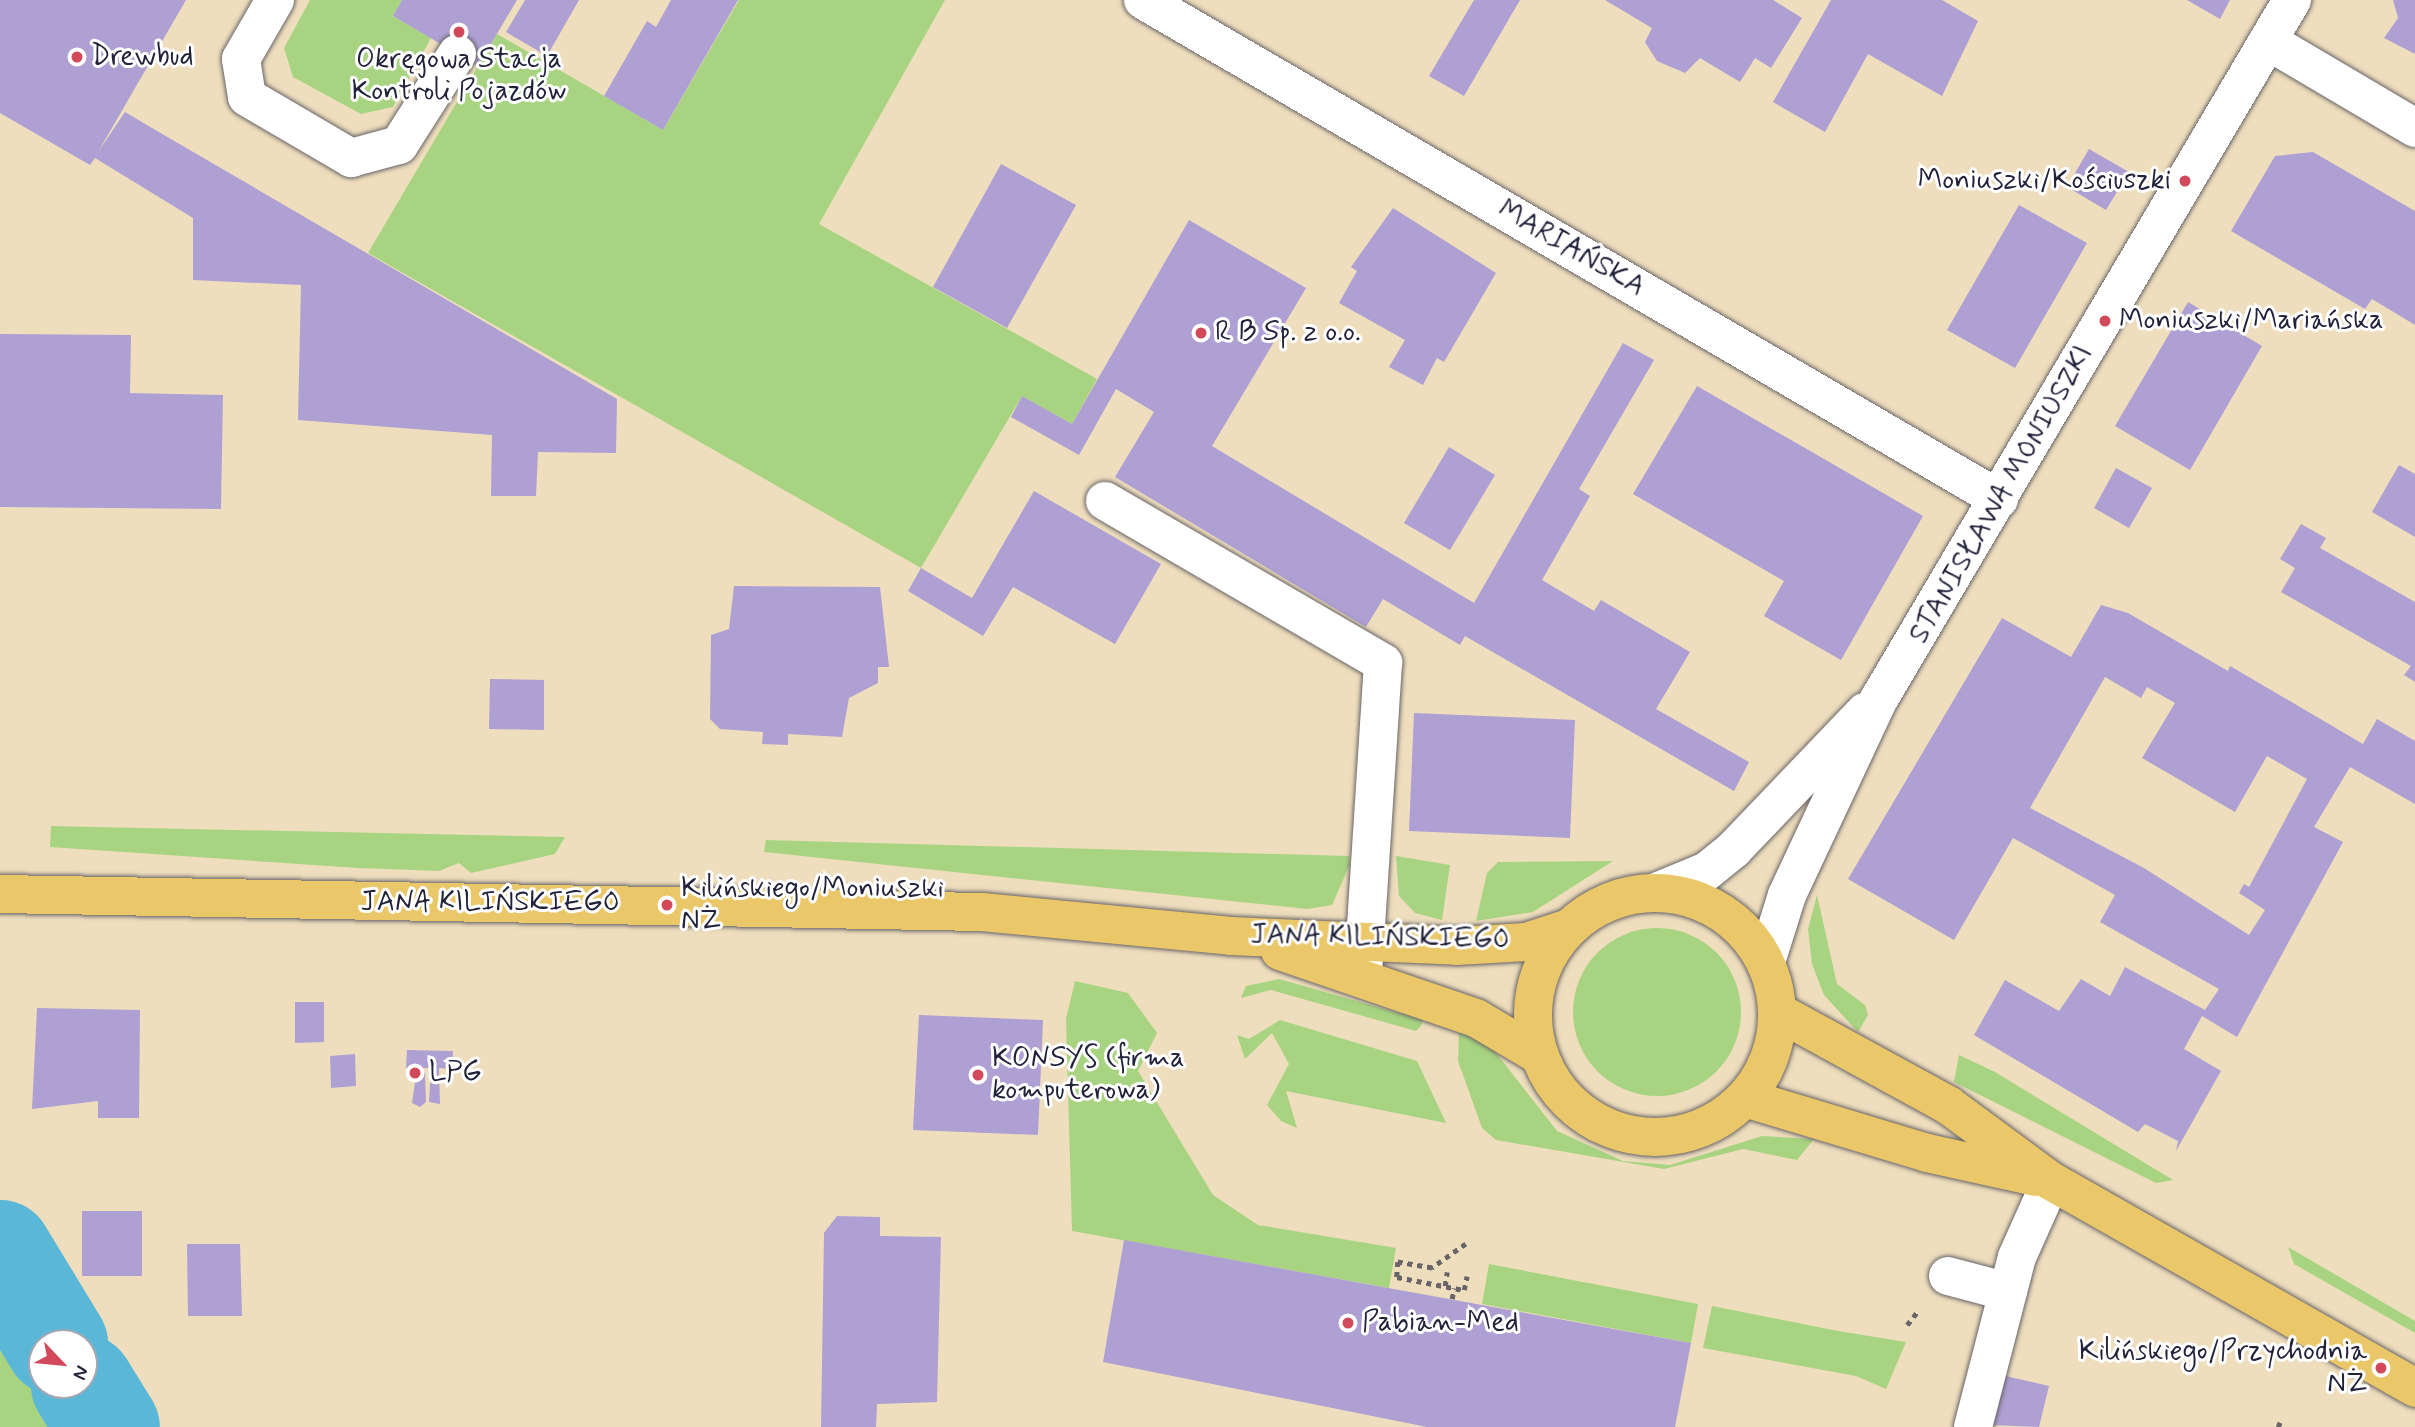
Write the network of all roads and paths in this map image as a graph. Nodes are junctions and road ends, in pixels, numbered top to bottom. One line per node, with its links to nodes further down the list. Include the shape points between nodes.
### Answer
1 (275, 0): 5 (street, via 240,59 247,97 351,158 399,145)
2 (1143, 0): 7 (street, MARIAŃSKA)
3 (2292, 0): 4 (street, STANISŁAWA MONIUSZKI)
4 (2267, 41): 6 (street); 7 (street, STANISŁAWA MONIUSZKI)
5 (457, 54)
6 (2415, 128)
7 (1999, 499): 9 (street, STANISŁAWA MONIUSZKI)
8 (1105, 501): 13 (street, via 1382,663)
9 (1879, 699): 10 (street, STANISŁAWA MONIUSZKI, via 1734,849 1707,871); 14 (street, STANISŁAWA MONIUSZKI, via 1787,895)
10 (1656, 892): 12 (main road, via 1614,900); 14 (main road, via 1721,911)
11 (0, 894): 13 (main road, JANA KILIŃSKIEGO, via 982,912 1231,936)
12 (1569, 928): 13 (main road, JANA KILIŃSKIEGO, via 1487,946); 16 (main road, via 1548,955 1535,988)
13 (1366, 960): 16 (main road, JANA KILIŃSKIEGO)
14 (1766, 962): 15 (main road)
15 (1778, 1013): 17 (main road, via 1763,1073); 18 (main road, via 1948,1105)
16 (1540, 1056): 17 (main road, via 1556,1088 1582,1113 1636,1135 1684,1134 1717,1121)
17 (1745, 1098): 18 (main road, via 1927,1153)
18 (2051, 1181): 25 (street); 27 (main road)
19 (1466, 1244): 23 (path, via 1432,1268 1398,1262 1397,1277)
20 (1447, 1272): 23 (path)
21 (1467, 1276): 24 (path, via 1464,1290)
22 (1948, 1276): 25 (street)
23 (1445, 1286): 24 (path)
24 (1454, 1288): 26 (path)
25 (2008, 1292): 28 (street)
26 (1452, 1299)
27 (2415, 1388)
28 (1973, 1427)

